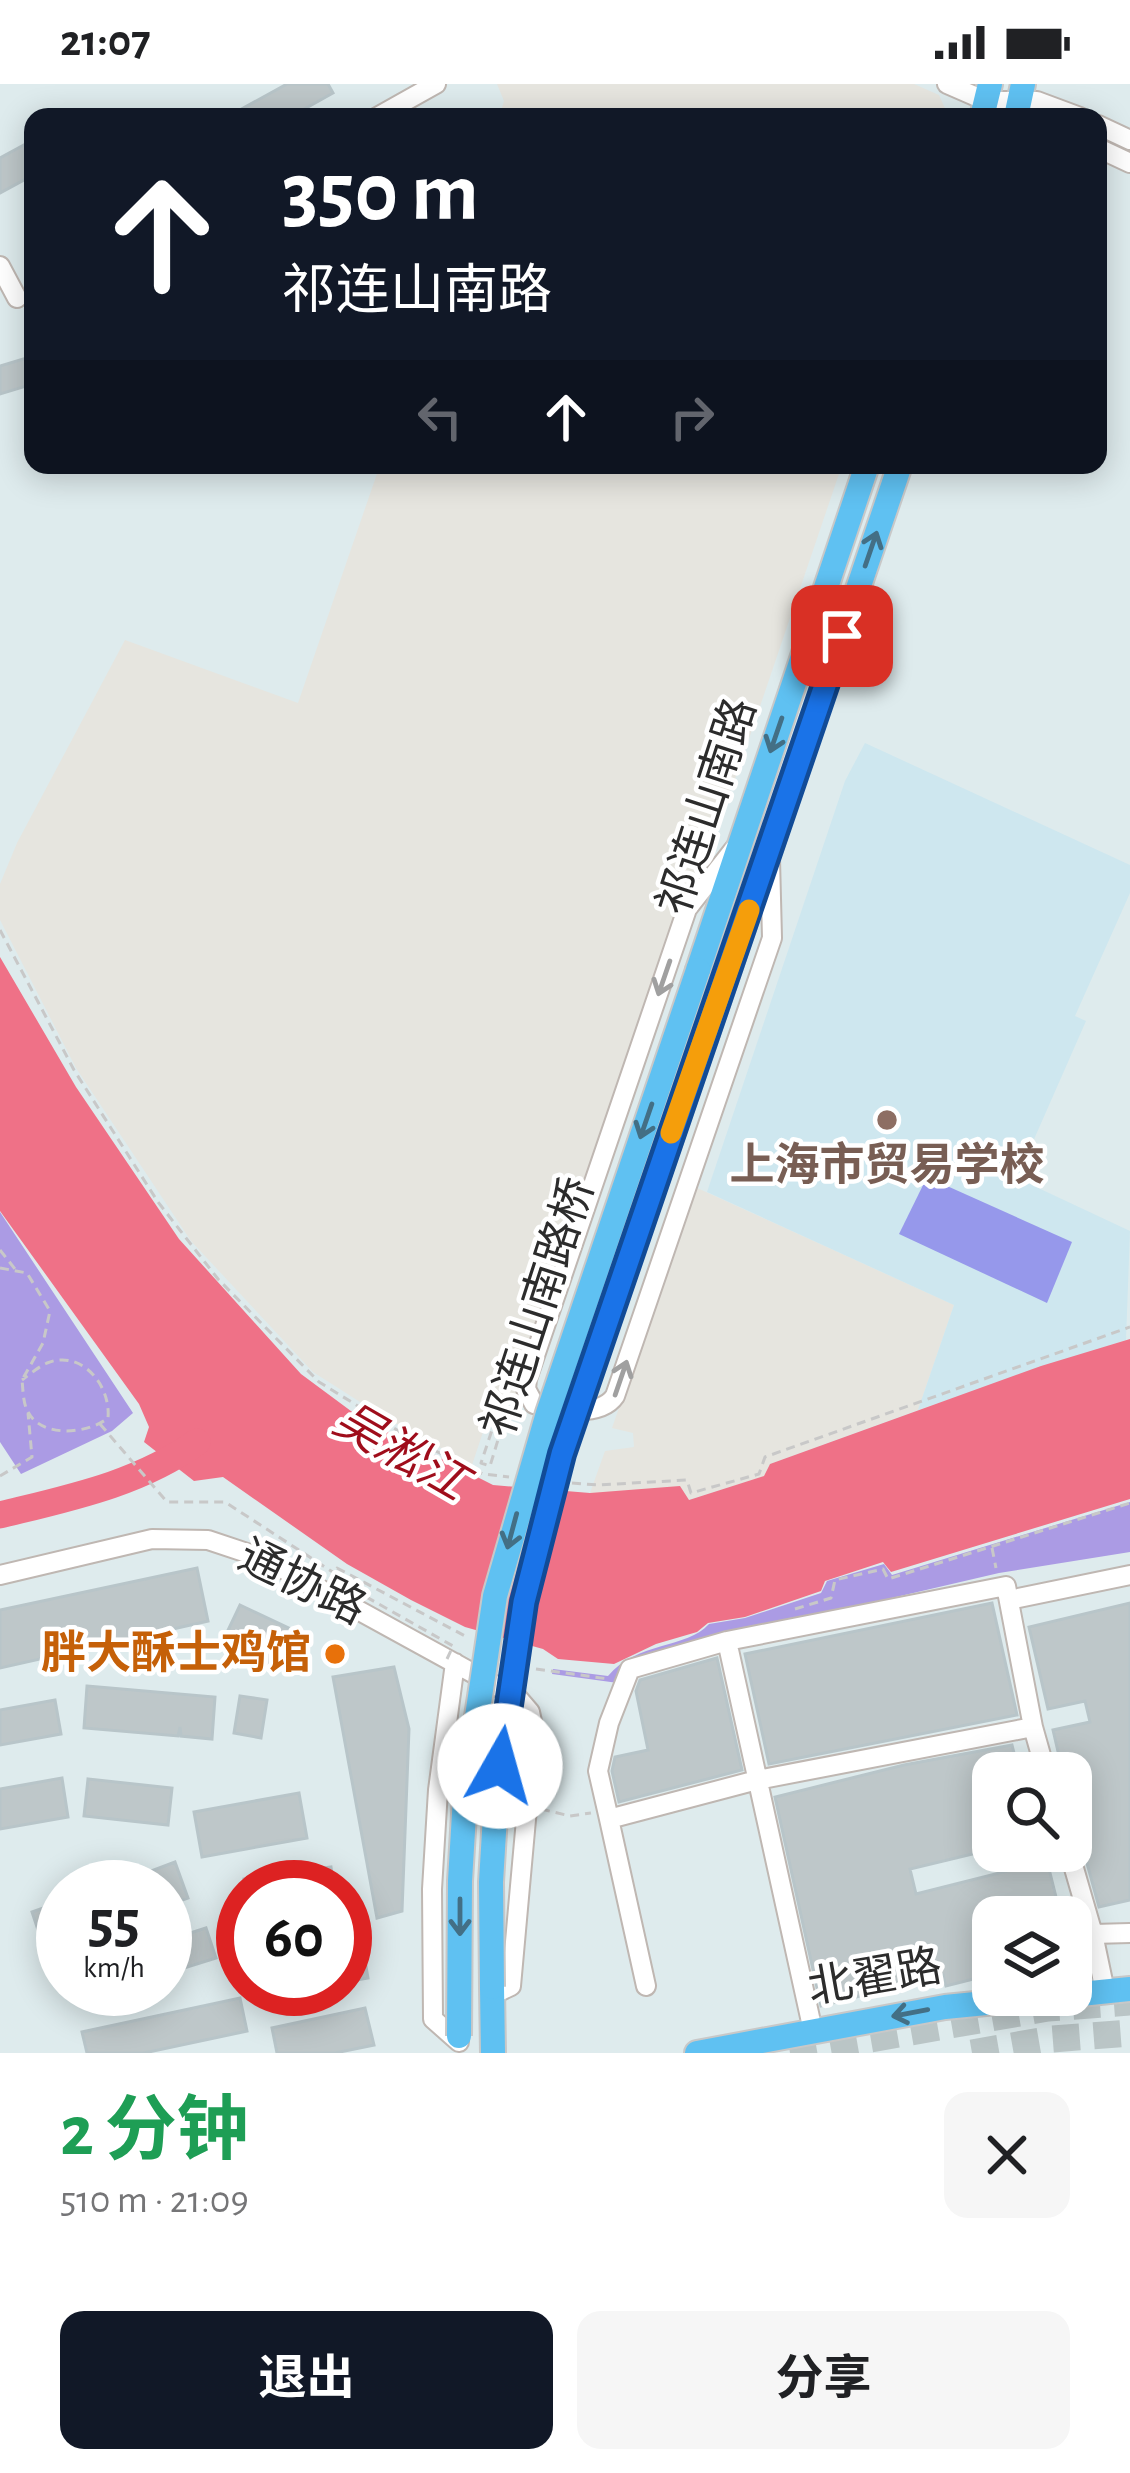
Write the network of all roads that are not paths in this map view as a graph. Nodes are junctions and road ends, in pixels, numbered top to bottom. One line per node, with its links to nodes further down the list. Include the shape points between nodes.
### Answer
1 (436, 84): 5 (street)
2 (947, 84): 3 (street)
3 (986, 101): 4 (street)
4 (1020, 106): 6 (street)
5 (393, 108)
6 (1061, 108)
7 (0, 266): 8 (street)
8 (17, 297)
9 (864, 474): 11 (main road, 祁连山南路, one-way to 11)
10 (897, 474): 12 (main road, 祁连山南路, one-way to 10)
11 (741, 841): 12 (street, one-way to 12, via 687,909 527,1379 535,1404 596,1410 615,1396 772,938); 13 (main road, 祁连山南路)
12 (770, 850): 14 (main road, 祁连山南路)
13 (698, 970): 32 (main road, 祁连山南路桥, one-way to 32, bridge, via 514,1523 465,1797)
14 (726, 979): 29 (main road, 祁连山南路桥, bridge, via 562,1454 524,1602 496,1799)
15 (0, 1575): 19 (street, 通协路, via 152,1539 208,1540 265,1559)
16 (1130, 1575): 17 (street)
17 (1009, 1600): 18 (street, via 1006,1586); 20 (street)
18 (727, 1641): 22 (street); 23 (street, via 630,1669 598,1771)
19 (451, 1661): 29 (street, 通协路, via 518,1698 533,1721 511,1986); 32 (street, via 433,1869 432,1997 433,2019)
20 (1033, 1727): 21 (street); 22 (street)
21 (1040, 1752)
22 (757, 1780): 23 (street); 31 (street)
23 (608, 1815): 27 (street)
24 (1075, 1872): 26 (street)
25 (1130, 1933): 26 (street)
26 (1093, 1934): 28 (street)
27 (646, 1986)
28 (1118, 1990)
29 (492, 1991): 33 (main road, 祁连山南路桥)
30 (972, 2004): 31 (main road, 北翟路, one-way to 31)
31 (812, 2032): 34 (main road, 北翟路)
32 (459, 2043)
33 (493, 2053)
34 (697, 2053)

